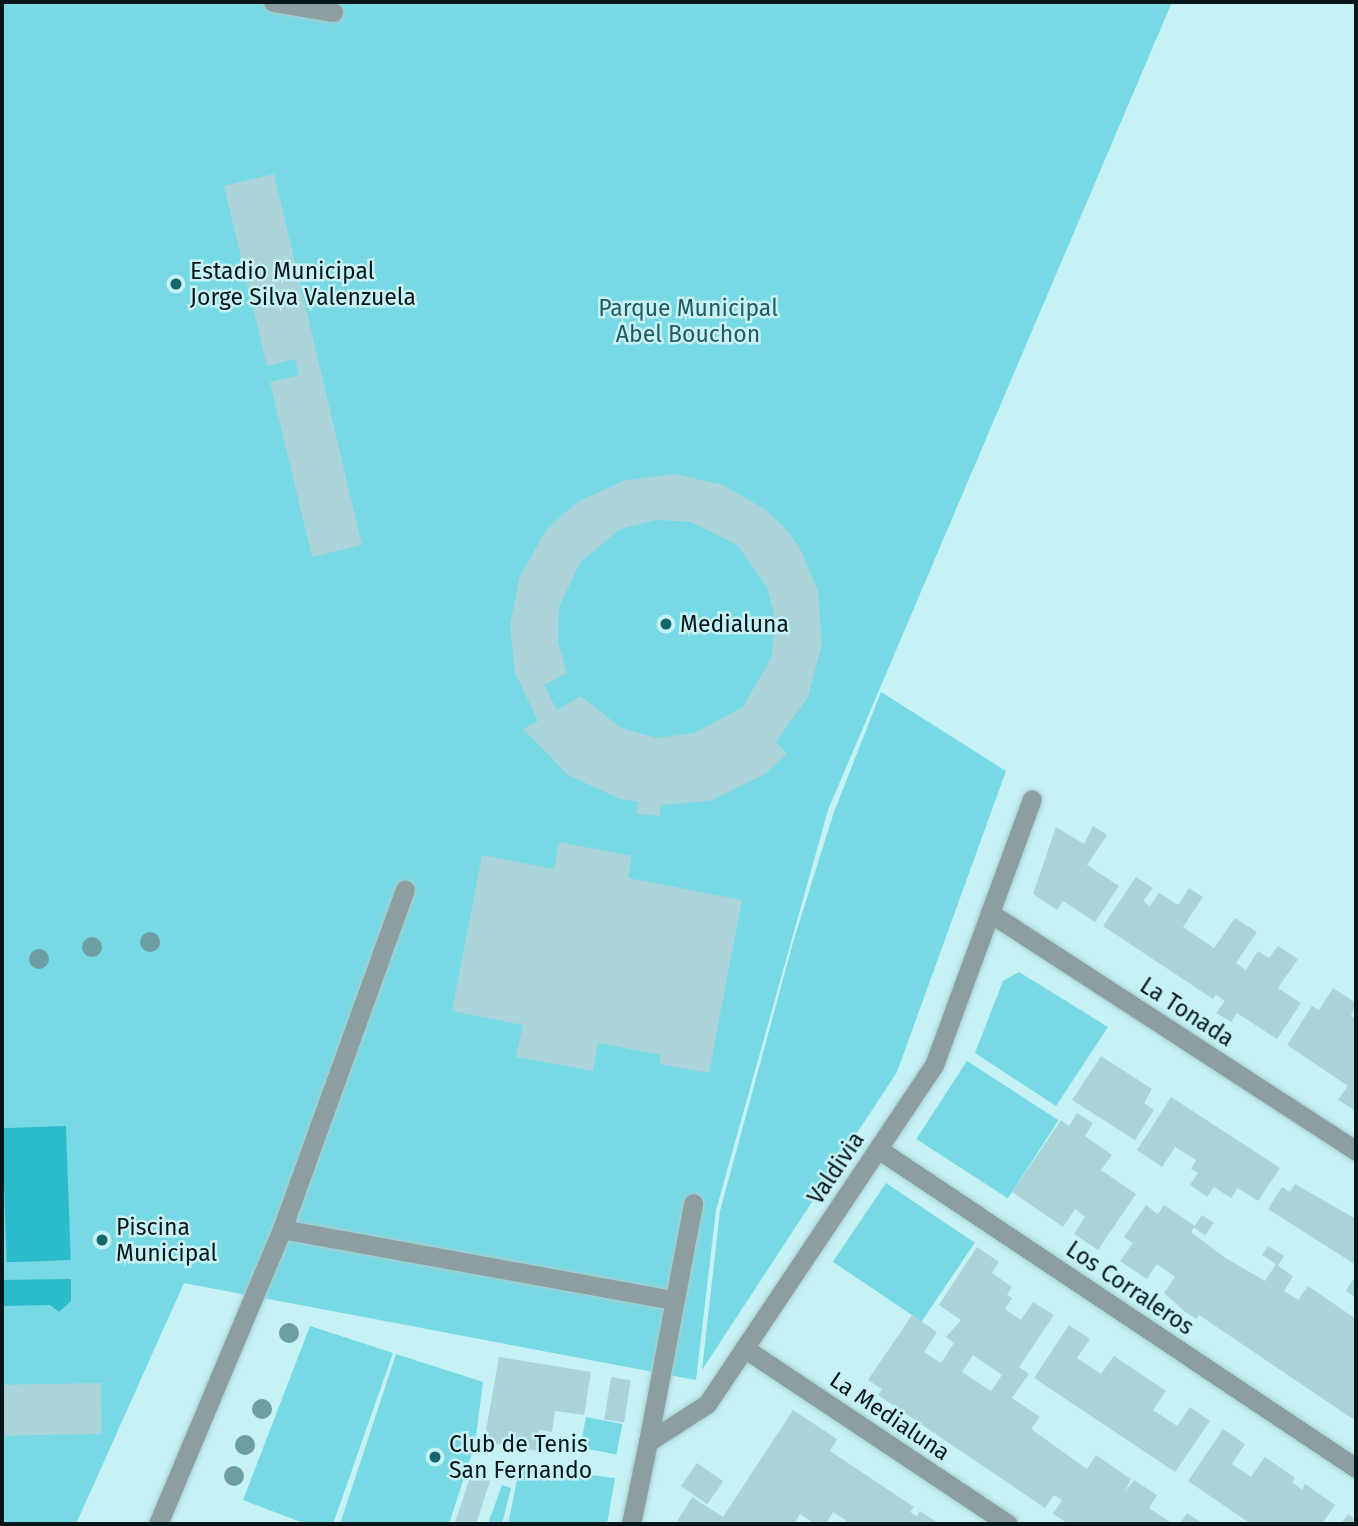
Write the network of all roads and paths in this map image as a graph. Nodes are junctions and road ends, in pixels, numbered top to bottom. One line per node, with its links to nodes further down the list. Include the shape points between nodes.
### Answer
1 (273, 2): 2 (street)
2 (333, 12)
3 (1032, 799): 5 (street, Valdivia)
4 (405, 890): 9 (street)
5 (990, 914): 6 (street, Valdivia, via 934,1065); 7 (street, La Tonada)
6 (878, 1149): 11 (street, Valdivia); 13 (street, Los Corraleros)
7 (1356, 1151)
8 (693, 1203): 10 (street)
9 (282, 1229): 10 (street); 14 (street)
10 (672, 1300): 12 (street)
11 (744, 1348): 12 (street, Valdivia, via 707,1404); 16 (street, La Medialuna)
12 (648, 1442): 15 (street)
13 (1356, 1468)
14 (158, 1524)
15 (631, 1524)
16 (1008, 1524)

